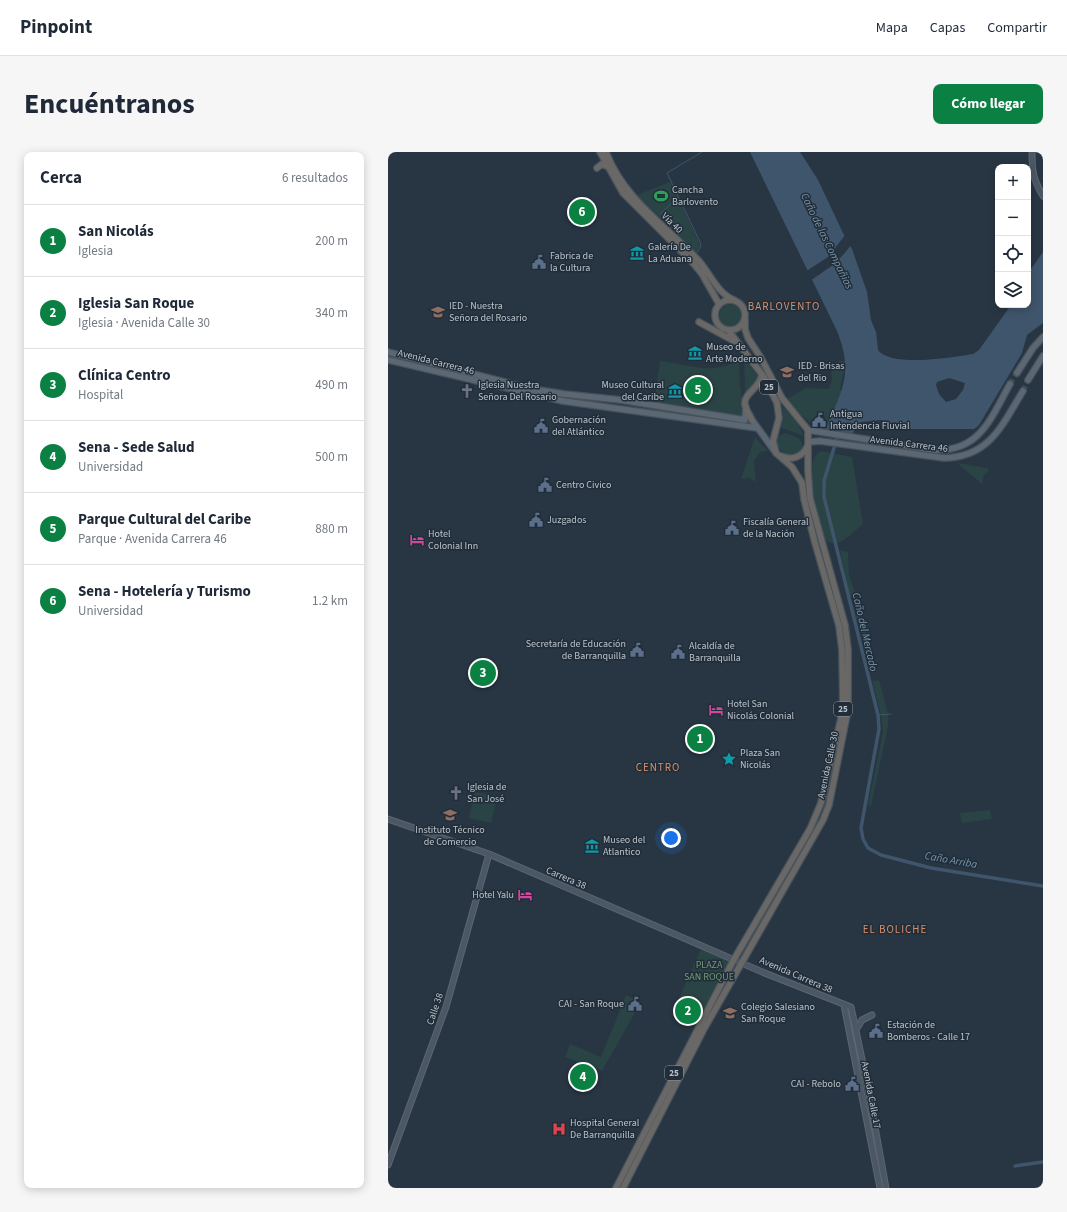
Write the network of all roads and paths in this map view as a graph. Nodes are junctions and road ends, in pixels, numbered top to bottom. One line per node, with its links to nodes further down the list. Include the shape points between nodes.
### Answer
1 (600, 152): 4 (highway, Vía 40)
2 (606, 152): 7 (highway, Vía 40, via 615,172 632,196 697,259 722,292)
3 (1032, 152): 6 (main road, via 1034,180)
4 (606, 166): 5 (highway, via 600,165); 8 (highway, Vía 40, via 623,193 702,274)
5 (597, 168)
6 (1043, 196)
7 (734, 300): 8 (highway, via 726,300); 9 (highway, 25, via 743,306)
8 (719, 304): 11 (highway, 25, via 714,313 716,321)
9 (745, 319): 11 (highway, via 736,329); 25 (highway, 25, via 748,338 782,398)
10 (699, 322): 13 (highway)
11 (728, 330): 13 (highway, 25)
12 (1043, 337): 18 (main road)
13 (738, 343): 17 (highway, 25)
14 (388, 352): 22 (main road, Avenida Carrera 46, via 527,388 564,394 623,400 745,420)
15 (1043, 356): 19 (main road)
16 (388, 360): 24 (main road, Avenida Carrera 46, via 563,402)
17 (762, 374): 22 (highway, 25, via 759,384 747,396); 27 (highway, 25, via 779,407 773,441)
18 (1017, 374)
19 (1028, 380)
20 (1010, 384): 25 (main road, Avenida Carrera 46, via 984,429 974,439 957,448 934,450)
21 (1023, 391): 26 (main road, Avenida Carrera 46, via 993,439 965,456 944,458)
22 (746, 407): 23 (highway, 25)
23 (752, 420): 24 (main road, 25)
24 (757, 428): 27 (main road, 25)
25 (808, 430): 26 (highway, Avenida Calle 30 / 25)
26 (809, 442): 27 (highway, via 806,450 796,457 788,458); 31 (highway, Avenida Calle 30 / 25, via 810,498 847,639 848,710 829,805 823,820)
27 (778, 454): 30 (highway, Avenida Calle 30 / 25, via 802,483 815,543 835,607 842,650 843,710 817,815)
28 (388, 820): 29 (main road, Carrera 38)
29 (489, 854): 30 (main road, Carrera 38); 36 (main road, Calle 38, via 446,1007)
30 (734, 959): 31 (main road, Avenida Carrera 38); 37 (highway, Avenida Calle 30 / 25)
31 (741, 962): 32 (main road, Avenida Carrera 38); 38 (highway, Avenida Calle 30 / 25)
32 (844, 1005): 33 (main road, Avenida Carrera 38); 39 (main road, Avenida Calle 17)
33 (851, 1007): 35 (main road, Avenida Calle 17)
34 (872, 1015): 35 (main road, via 862,1020)
35 (856, 1031): 40 (main road, Avenida Calle 17)
36 (388, 1165)
37 (616, 1188)
38 (623, 1188)
39 (880, 1188)
40 (886, 1188)

